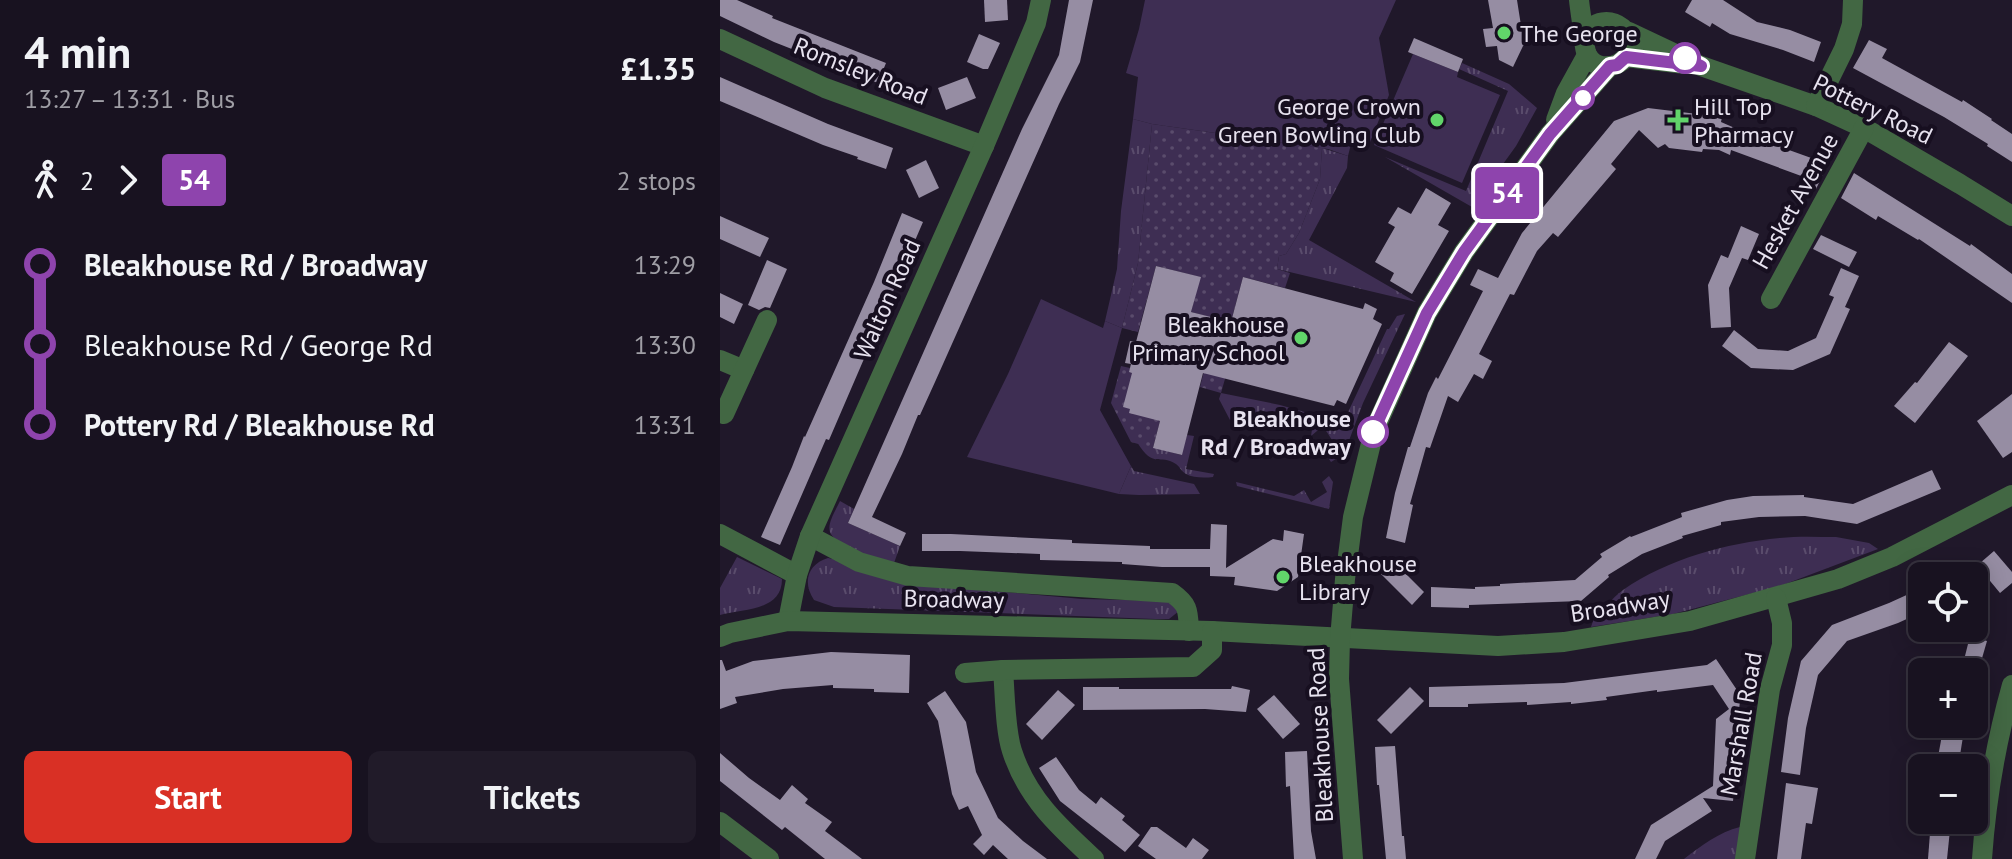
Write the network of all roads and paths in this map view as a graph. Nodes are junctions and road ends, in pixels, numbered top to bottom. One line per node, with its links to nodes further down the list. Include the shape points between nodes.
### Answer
1 (1041, 0): 13 (street, Walton Road)
2 (1579, 0): 7 (street)
3 (1601, 0): 5 (street)
4 (1853, 0): 10 (street, via 1844,49)
5 (1623, 26): 7 (street, via 1598,20 1588,29); 8 (street, via 1631,47); 9 (street, Pottery Road)
6 (720, 39): 13 (street, Romsley Road, via 825,88)
7 (1586, 46): 8 (street, via 1596,63); 12 (street, Bleakhouse Road)
8 (1618, 62): 9 (street, Pottery Road); 12 (street, Bleakhouse Road)
9 (1701, 66): 10 (street, Pottery Road)
10 (1816, 106): 11 (street, Pottery Road)
11 (1864, 128): 14 (street, Pottery Road); 15 (street, Hesket Avenue)
12 (1550, 134): 29 (street, Bleakhouse Road, via 1444,284 1374,431 1353,517)
13 (984, 146): 22 (street, Walton Road)
14 (2012, 216)
15 (1771, 299)
16 (767, 320): 18 (street)
17 (720, 360): 18 (street)
18 (744, 370): 19 (street)
19 (724, 414)
20 (2012, 495): 24 (street, Broadway, via 1892,557)
21 (720, 534): 23 (street)
22 (810, 536): 23 (street, Walton Road); 26 (street, Broadway, via 859,562 908,576 1172,593 1184,601)
23 (797, 575): 25 (street, Walton Road)
24 (1776, 598): 29 (street, Broadway, via 1690,621 1564,642 1498,646); 37 (street, Marshall Road, via 1782,645 1770,689)
25 (788, 621): 26 (street, Broadway); 28 (street, Broadway)
26 (1189, 631): 27 (street, Broadway)
27 (1212, 631): 29 (street, Broadway); 30 (street, via 1212,650 1193,667)
28 (720, 637)
29 (1340, 639): 36 (street, Bleakhouse Road)
30 (1003, 670): 31 (street); 35 (street, via 1011,749 1027,786 1057,826)
31 (965, 673)
32 (2012, 685): 38 (street, via 2002,719)
33 (720, 822): 34 (street)
34 (769, 859)
35 (1094, 859)
36 (1353, 859)
37 (1745, 859)
38 (1982, 859)

